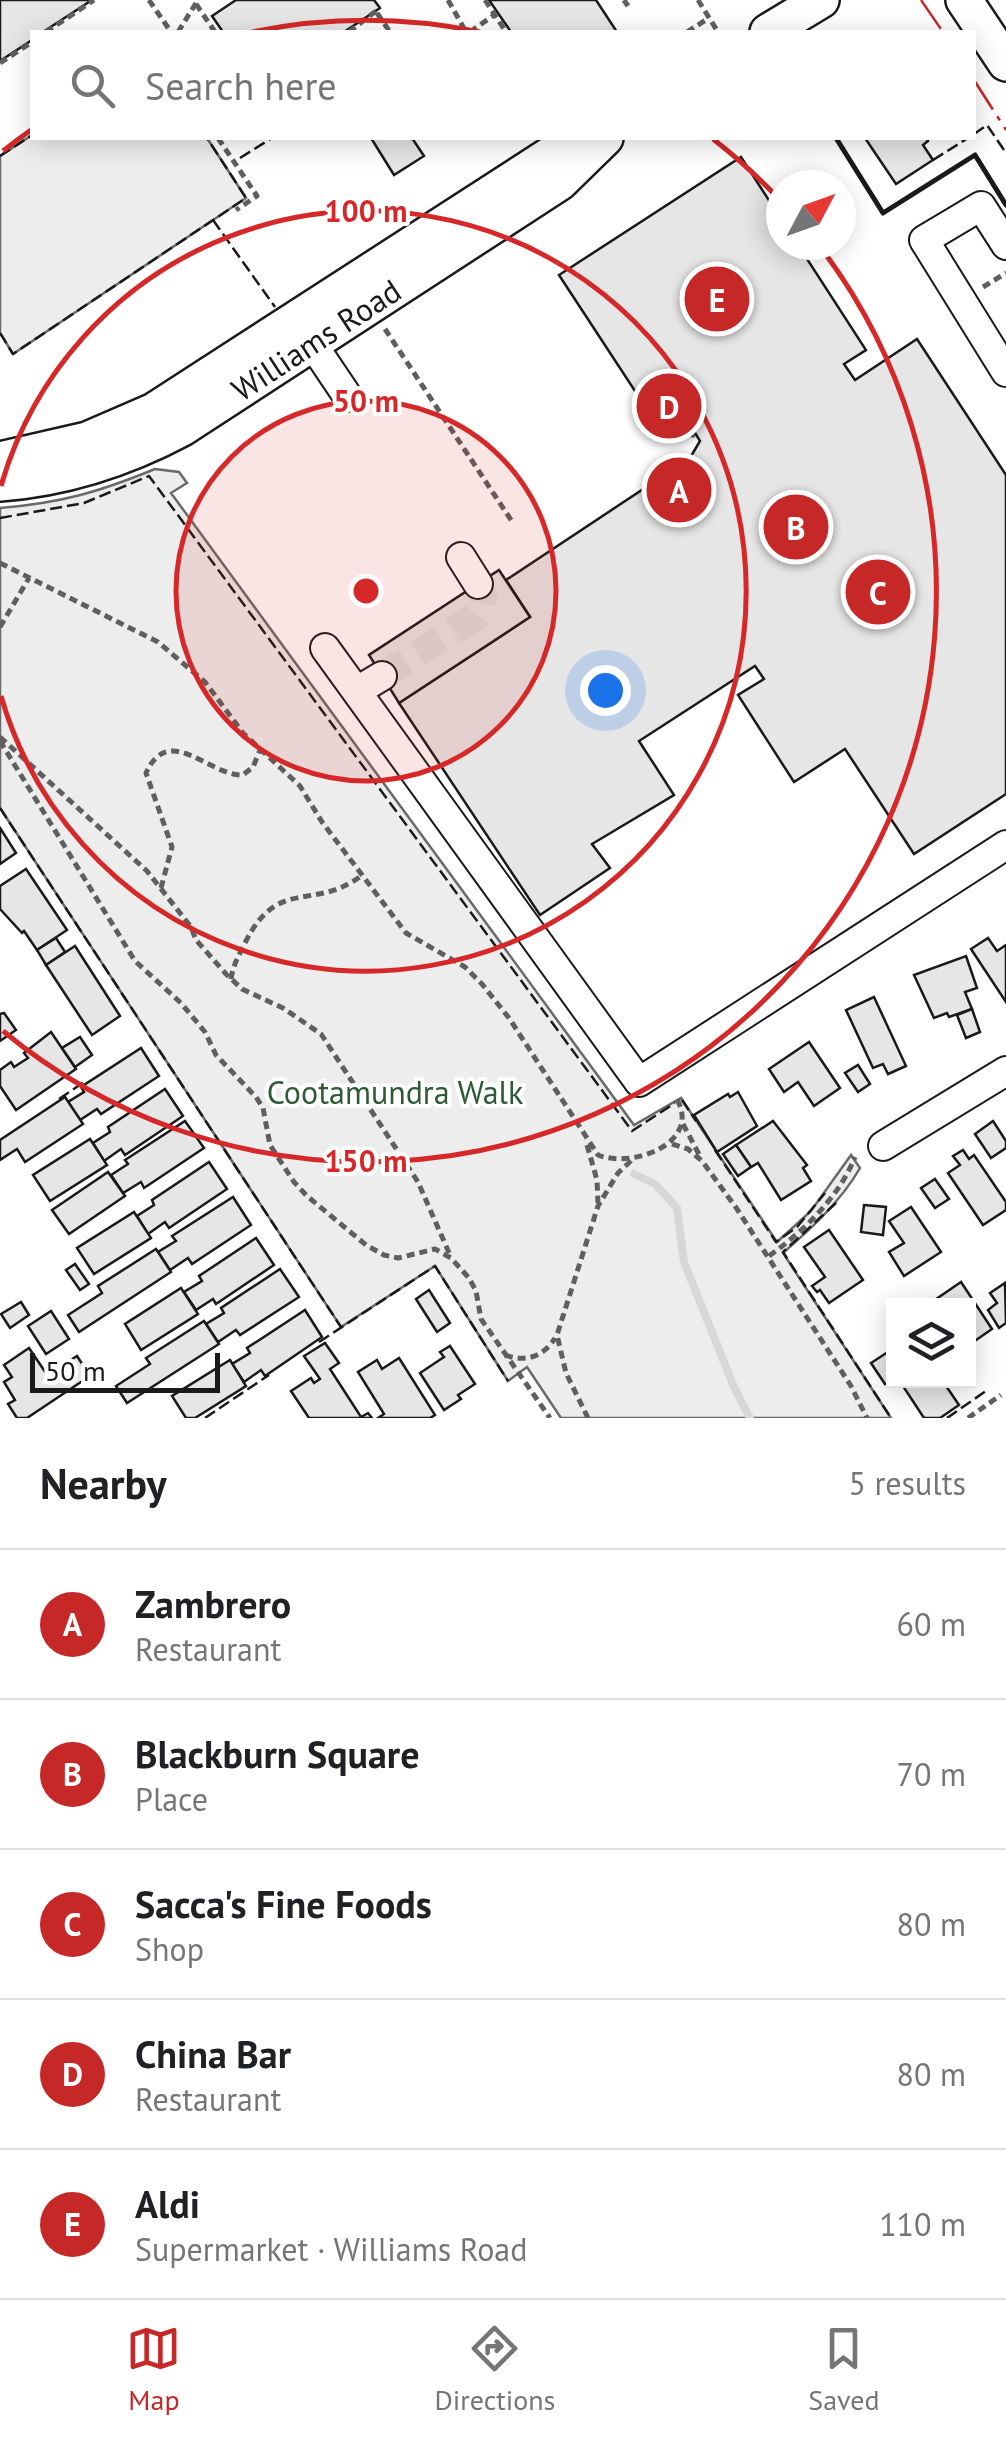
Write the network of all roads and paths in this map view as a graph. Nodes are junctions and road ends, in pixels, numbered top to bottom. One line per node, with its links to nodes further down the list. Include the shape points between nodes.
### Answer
1 (94, 0): 11 (path)
2 (149, 0): 12 (path)
3 (448, 0): 17 (path)
4 (485, 0): 9 (path)
5 (698, 0): 10 (path)
6 (821, 0): 22 (main road)
7 (964, 0): 24 (main road)
8 (197, 2): 13 (path); 14 (path)
9 (494, 14): 18 (path); 19 (path)
10 (709, 18): 20 (path); 21 (path)
11 (49, 30)
12 (172, 30)
13 (176, 30)
14 (214, 30)
15 (352, 30): 16 (path, via 376,12)
16 (389, 30)
17 (467, 30)
18 (471, 30)
19 (505, 30)
20 (690, 30)
21 (717, 30)
22 (771, 30)
23 (30, 43): 25 (path)
24 (1004, 55)
25 (0, 63)
26 (219, 140): 30 (path, via 257,196)
27 (590, 140): 29 (main road, Williams Road, via 558,150)
28 (603, 140): 29 (main road, Williams Road, via 560,182)
29 (497, 205): 32 (main road, Williams Road)
30 (236, 210)
31 (1006, 245): 36 (street, via 980,206 924,240)
32 (408, 264): 33 (main road, Williams Road); 35 (main road, Williams Road)
33 (324, 303): 35 (main road); 40 (main road, Williams Road, via 154,411 87,440)
34 (382, 323): 42 (path)
35 (311, 342): 37 (street); 41 (main road, Williams Road, via 149,446 88,469)
36 (1006, 372)
37 (348, 398)
38 (648, 433): 39 (path)
39 (696, 435)
40 (0, 460)
41 (0, 483)
42 (513, 523)
43 (461, 557): 46 (street)
44 (0, 563): 45 (path)
45 (30, 578): 47 (path); 52 (path, via 158,642 206,682)
46 (478, 584)
47 (0, 627)
48 (326, 648): 50 (street)
49 (382, 676): 50 (street)
50 (357, 691): 53 (street, via 639,1082)
51 (0, 739): 55 (path); 68 (path, via 135,961 181,1003 216,1055 256,1097 270,1145 307,1196 384,1256 435,1249)
52 (260, 750): 54 (path, via 289,772); 55 (path, via 243,776 222,773 188,752 158,755 150,764 146,773 172,847)
53 (1006, 845)
54 (362, 875): 56 (path, via 330,894 285,900 261,914); 60 (path, via 406,933 482,984)
55 (162, 888): 56 (path)
56 (231, 979): 68 (path, via 321,1034 418,1182)
57 (1006, 1071): 62 (street)
58 (675, 1096): 59 (path)
59 (682, 1121): 61 (path); 65 (path)
60 (584, 1136): 63 (path, via 609,1159); 66 (path)
61 (669, 1144): 63 (path); 65 (path)
62 (883, 1146)
63 (636, 1156): 66 (path)
64 (855, 1157): 67 (path, via 818,1212)
65 (702, 1160): 67 (path)
66 (598, 1206): 69 (path)
67 (769, 1256): 72 (path)
68 (451, 1258): 70 (path, via 469,1278 481,1319)
69 (557, 1335): 70 (path, via 535,1357); 74 (path)
70 (503, 1354): 73 (path)
71 (1000, 1394): 75 (path)
72 (866, 1417)
73 (548, 1418)
74 (588, 1418)
75 (968, 1418)

